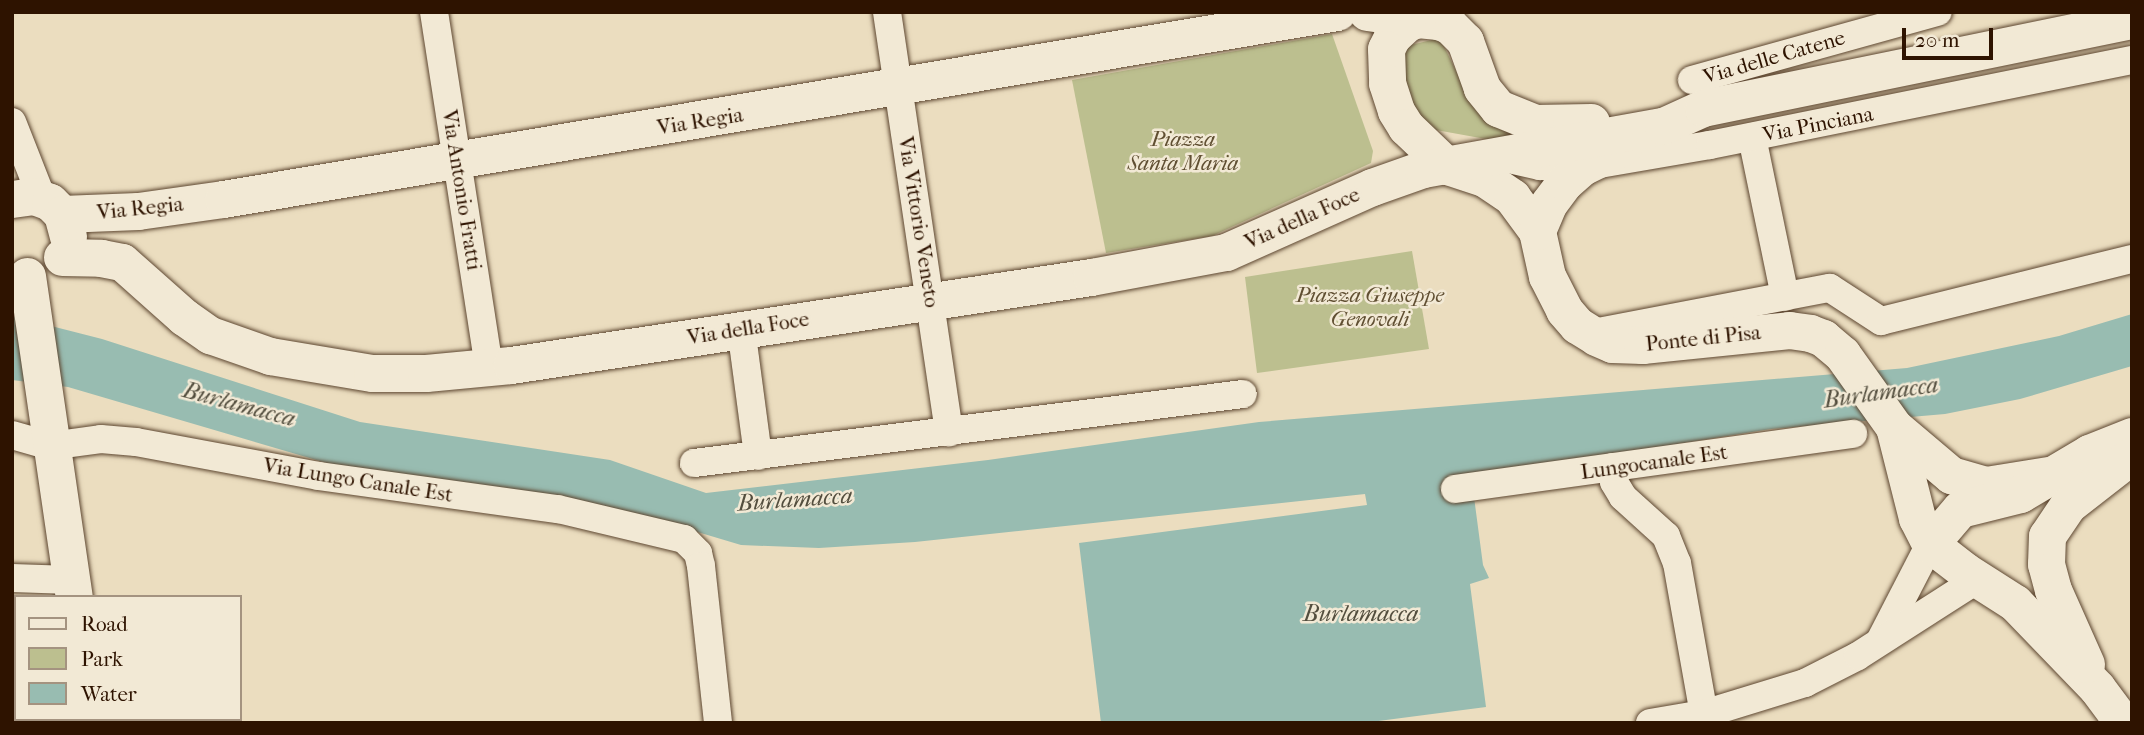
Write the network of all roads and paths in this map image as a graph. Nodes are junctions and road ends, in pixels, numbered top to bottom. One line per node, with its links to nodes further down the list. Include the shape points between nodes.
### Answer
1 (434, 12): 16 (street, Via Antonio Fratti)
2 (887, 12): 10 (street, Via Vittorio Veneto)
3 (1337, 12): 10 (street, Via Regia)
4 (1367, 12): 6 (street)
5 (1938, 12): 11 (street, Via delle Catene)
6 (1418, 19): 8 (street); 17 (street, via 1399,30 1388,45 1384,60 1387,83 1406,127)
7 (2132, 20): 11 (street)
8 (1464, 27): 11 (street, via 1489,98 1524,121 1574,124)
9 (2132, 60): 14 (street, Via Pinciana)
10 (899, 88): 16 (street, Via Regia); 25 (street, Via Vittorio Veneto)
11 (1698, 94): 13 (street)
12 (12, 122): 19 (street)
13 (1663, 126): 15 (street, Via della Foce); 18 (street)
14 (1752, 137): 18 (street, Via Pinciana); 24 (street)
15 (1503, 158): 17 (street, Via della Foce); 18 (street, Via Pinciana, via 1540,166)
16 (458, 160): 19 (street, Via Regia, via 174,206); 28 (street, Via Antonio Fratti)
17 (1447, 166): 20 (street, via 1499,187); 25 (street, Via della Foce, via 1379,184 1226,252)
18 (1582, 167): 20 (street, via 1558,189)
19 (39, 204): 21 (street, via 68,233)
20 (1536, 231): 27 (street, Ponte di Pisa, via 1558,300 1570,318)
21 (62, 257): 23 (street, via 49,270); 28 (street, Via della Foce, via 122,262 199,328 249,350 372,373)
22 (2132, 259): 24 (street, via 1881,321 1830,288)
23 (23, 283): 35 (street)
24 (1785, 296): 27 (street)
25 (932, 301): 26 (street, Via della Foce); 31 (street, Via Vittorio Veneto)
26 (741, 328): 28 (street, Via della Foce); 37 (street)
27 (1590, 333): 30 (street, Ponte di Pisa, via 1612,344 1633,345 1804,331 1842,354)
28 (489, 368)
29 (1243, 394): 31 (street)
30 (1894, 427): 40 (street, via 1944,470 1968,482 2000,484); 42 (street, via 1914,511)
31 (949, 432): 37 (street)
32 (1853, 434): 39 (street, Lungocanale Est)
33 (12, 435): 35 (street, Via Lungo Canale Est)
34 (2132, 436): 40 (street)
35 (49, 441): 45 (street); 49 (street, Via Lungo Canale Est, via 115,439 319,476 558,509 684,539 698,553)
36 (2132, 455): 47 (street, via 2068,505 2054,522 2046,544 2053,590)
37 (758, 456): 38 (street)
38 (694, 463)
39 (1612, 467): 41 (street, Lungocanale Est); 48 (street, via 1623,497 1666,537 1677,563)
40 (2048, 475): 42 (street, via 2020,494 1960,509)
41 (1455, 489)
42 (1930, 544): 44 (street); 46 (street)
43 (12, 578): 45 (street)
44 (1978, 579): 46 (street); 47 (street, via 2015,603)
45 (73, 588)
46 (1881, 639): 48 (street, via 1805,683)
47 (2097, 688): 51 (street)
48 (1704, 714): 50 (street)
49 (718, 723)
50 (1650, 723)
51 (2123, 723)

